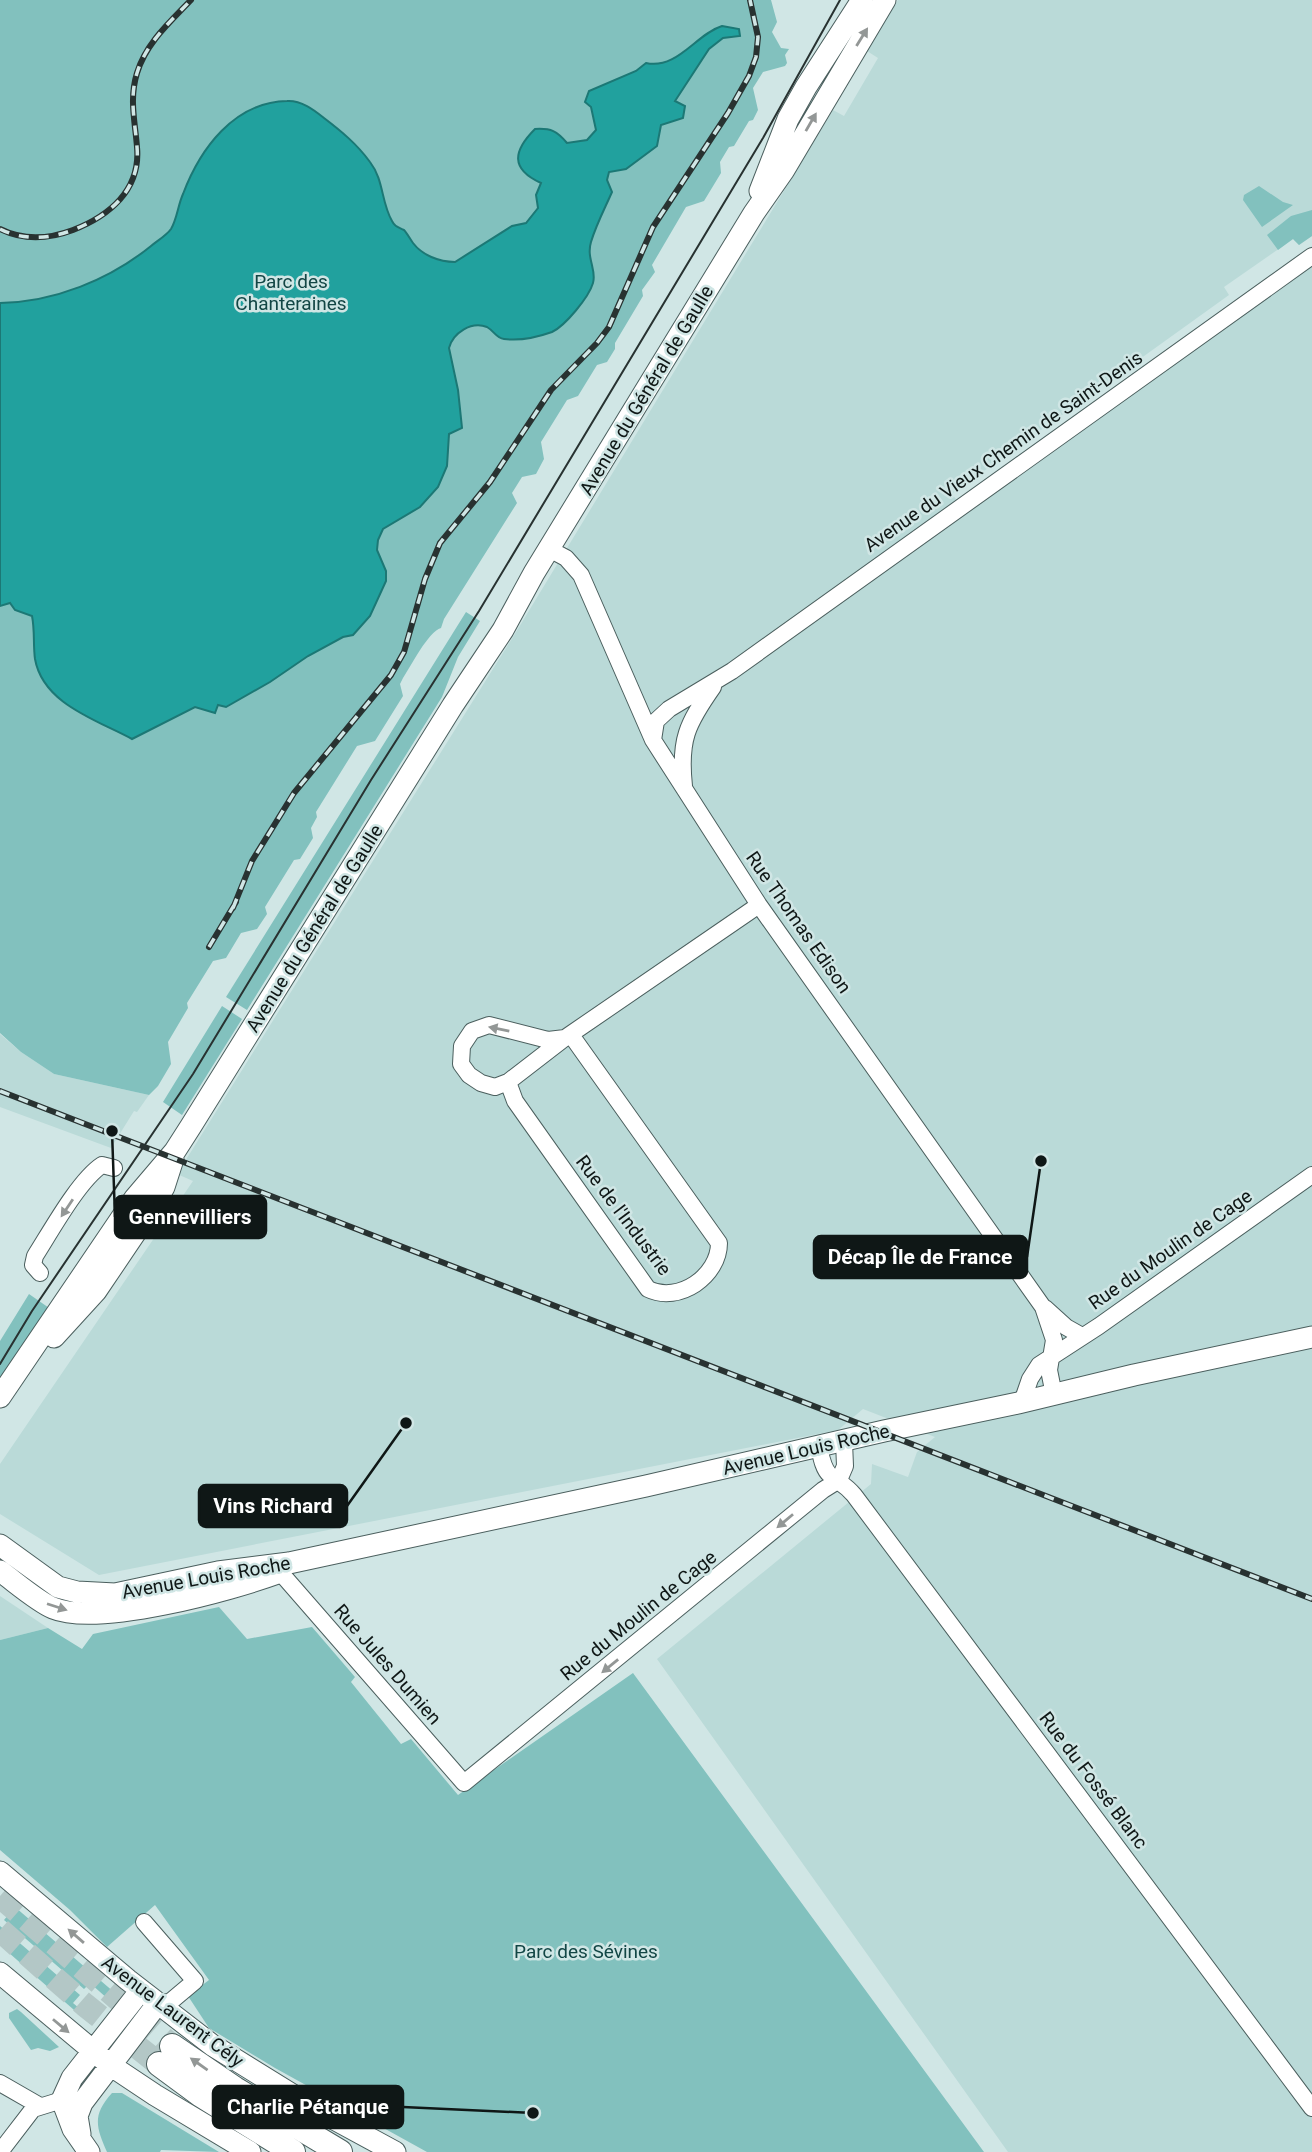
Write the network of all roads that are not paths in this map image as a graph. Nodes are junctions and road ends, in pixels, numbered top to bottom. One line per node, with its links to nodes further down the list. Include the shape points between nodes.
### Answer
1 (862, 0): 3 (main road, Avenue du Général de Gaulle)
2 (885, 0): 3 (main road, Avenue du Général de Gaulle, one-way to 2)
3 (830, 69): 5 (main road, Avenue du Général de Gaulle, via 784,170)
4 (1312, 256): 6 (street, Avenue du Vieux Chemin de Saint-Denis)
5 (549, 549): 7 (street, Rue Thomas Edison, via 582,575); 18 (main road, Avenue du Général de Gaulle, via 465,668 453,705 153,1190)
6 (719, 680): 8 (street, Avenue du Vieux Chemin de Saint-Denis); 9 (street, Avenue du Vieux Chemin de Saint-Denis)
7 (636, 702): 8 (street); 10 (street, Rue Thomas Edison)
8 (669, 709): 10 (street, via 656,721)
9 (686, 732): 10 (street, via 667,742); 11 (street, Avenue du Vieux Chemin de Saint-Denis, via 681,758)
10 (653, 740): 11 (street, Rue Thomas Edison)
11 (685, 790): 12 (street, Rue Thomas Edison)
12 (759, 905): 13 (street); 19 (street, Rue Thomas Edison)
13 (568, 1037): 14 (street); 14 (street, one-way to 14, via 548,1040 489,1026 472,1031 462,1046 461,1063 469,1075 495,1087); 14 (street, Rue de l'Industrie, via 719,1243 719,1253 708,1272 690,1287 671,1295 648,1289 515,1101)
14 (508, 1082)
15 (114, 1168): 17 (street, one-way to 17, via 102,1165 92,1172 34,1256 33,1265)
16 (1312, 1175): 20 (street, Rue du Moulin de Cage)
17 (40, 1273)
18 (77, 1301): 24 (main road, Avenue du Général de Gaulle); 26 (main road, Avenue du Général de Gaulle)
19 (1043, 1307): 20 (street, Rue Thomas Edison); 22 (street, Rue Thomas Edison, via 1054,1335)
20 (1082, 1336): 22 (street, Rue du Moulin de Cage)
21 (1312, 1337): 23 (main road, Avenue Louis Roche)
22 (1052, 1357): 23 (street, via 1049,1370); 25 (street, Rue du Moulin de Cage, via 1034,1371)
23 (1054, 1395): 25 (main road, Avenue Louis Roche)
24 (0, 1397)
25 (1022, 1402): 27 (main road, Avenue Louis Roche)
26 (0, 1414)
27 (844, 1442): 28 (main road, Avenue Louis Roche); 29 (street, via 845,1466)
28 (819, 1447): 29 (street, Rue du Fossé Blanc, via 823,1464); 31 (main road, Avenue Louis Roche)
29 (839, 1480): 34 (street, Rue du Moulin de Cage, one-way to 34); 45 (street, Rue du Fossé Blanc)
30 (0, 1545): 31 (main road, Avenue Louis Roche, via 58,1587 77,1592 115,1594 218,1572)
31 (300, 1561): 33 (main road, Avenue Louis Roche)
32 (0, 1570): 33 (main road, Avenue Louis Roche, one-way to 33, via 53,1608 84,1613 110,1613 240,1587)
33 (280, 1572): 34 (street, Rue Jules Dumien)
34 (464, 1783)
35 (0, 1872): 38 (main road, Avenue Laurent Cély, one-way to 35)
36 (144, 1922): 39 (street, via 195,1981 170,2002)
37 (0, 1973): 40 (main road, one-way to 40)
38 (141, 1990): 39 (main road, Avenue Laurent Cély); 40 (main road)
39 (158, 2003): 41 (main road); 51 (main road, Avenue Laurent Cély, via 223,2052)
40 (92, 2052): 41 (main road); 43 (main road)
41 (110, 2065): 46 (main road, via 82,2103); 48 (main road)
42 (0, 2083): 44 (street)
43 (61, 2100): 44 (street); 46 (main road, via 73,2129)
44 (40, 2106): 47 (street, via 28,2113)
45 (1312, 2108)
46 (82, 2135)
47 (0, 2152)
48 (250, 2152)
49 (293, 2152): 50 (highway, one-way to 49, via 235,2089 165,2055 223,2109)
50 (340, 2152)
51 (395, 2152)

